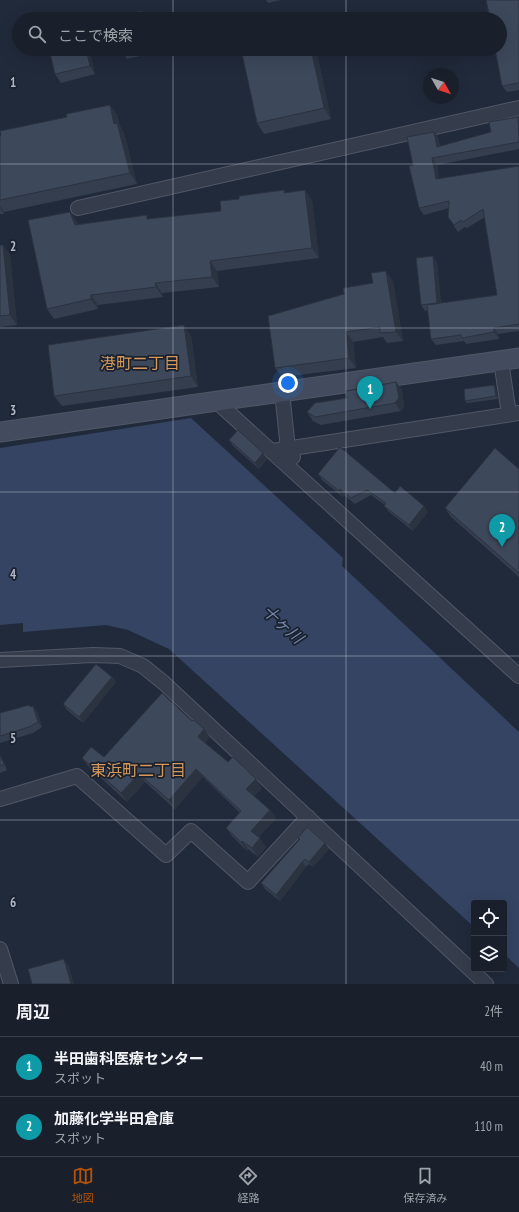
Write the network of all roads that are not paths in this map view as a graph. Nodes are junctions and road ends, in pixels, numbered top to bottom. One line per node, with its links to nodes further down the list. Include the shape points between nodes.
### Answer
1 (519, 108): 2 (street)
2 (78, 208)
3 (510, 359): 4 (street); 6 (street)
4 (282, 392): 5 (street); 8 (street)
5 (217, 402): 7 (street); 9 (street)
6 (514, 413): 8 (street)
7 (0, 432)
8 (288, 449): 9 (street); 10 (street)
9 (273, 451): 10 (street)
10 (307, 482): 12 (street)
11 (0, 660): 14 (street, via 120,656 143,666)
12 (519, 676)
13 (0, 799): 14 (street, via 77,776 166,855 191,831 248,882)
14 (308, 817): 17 (street)
15 (0, 949): 16 (street)
16 (10, 984)
17 (486, 984)

